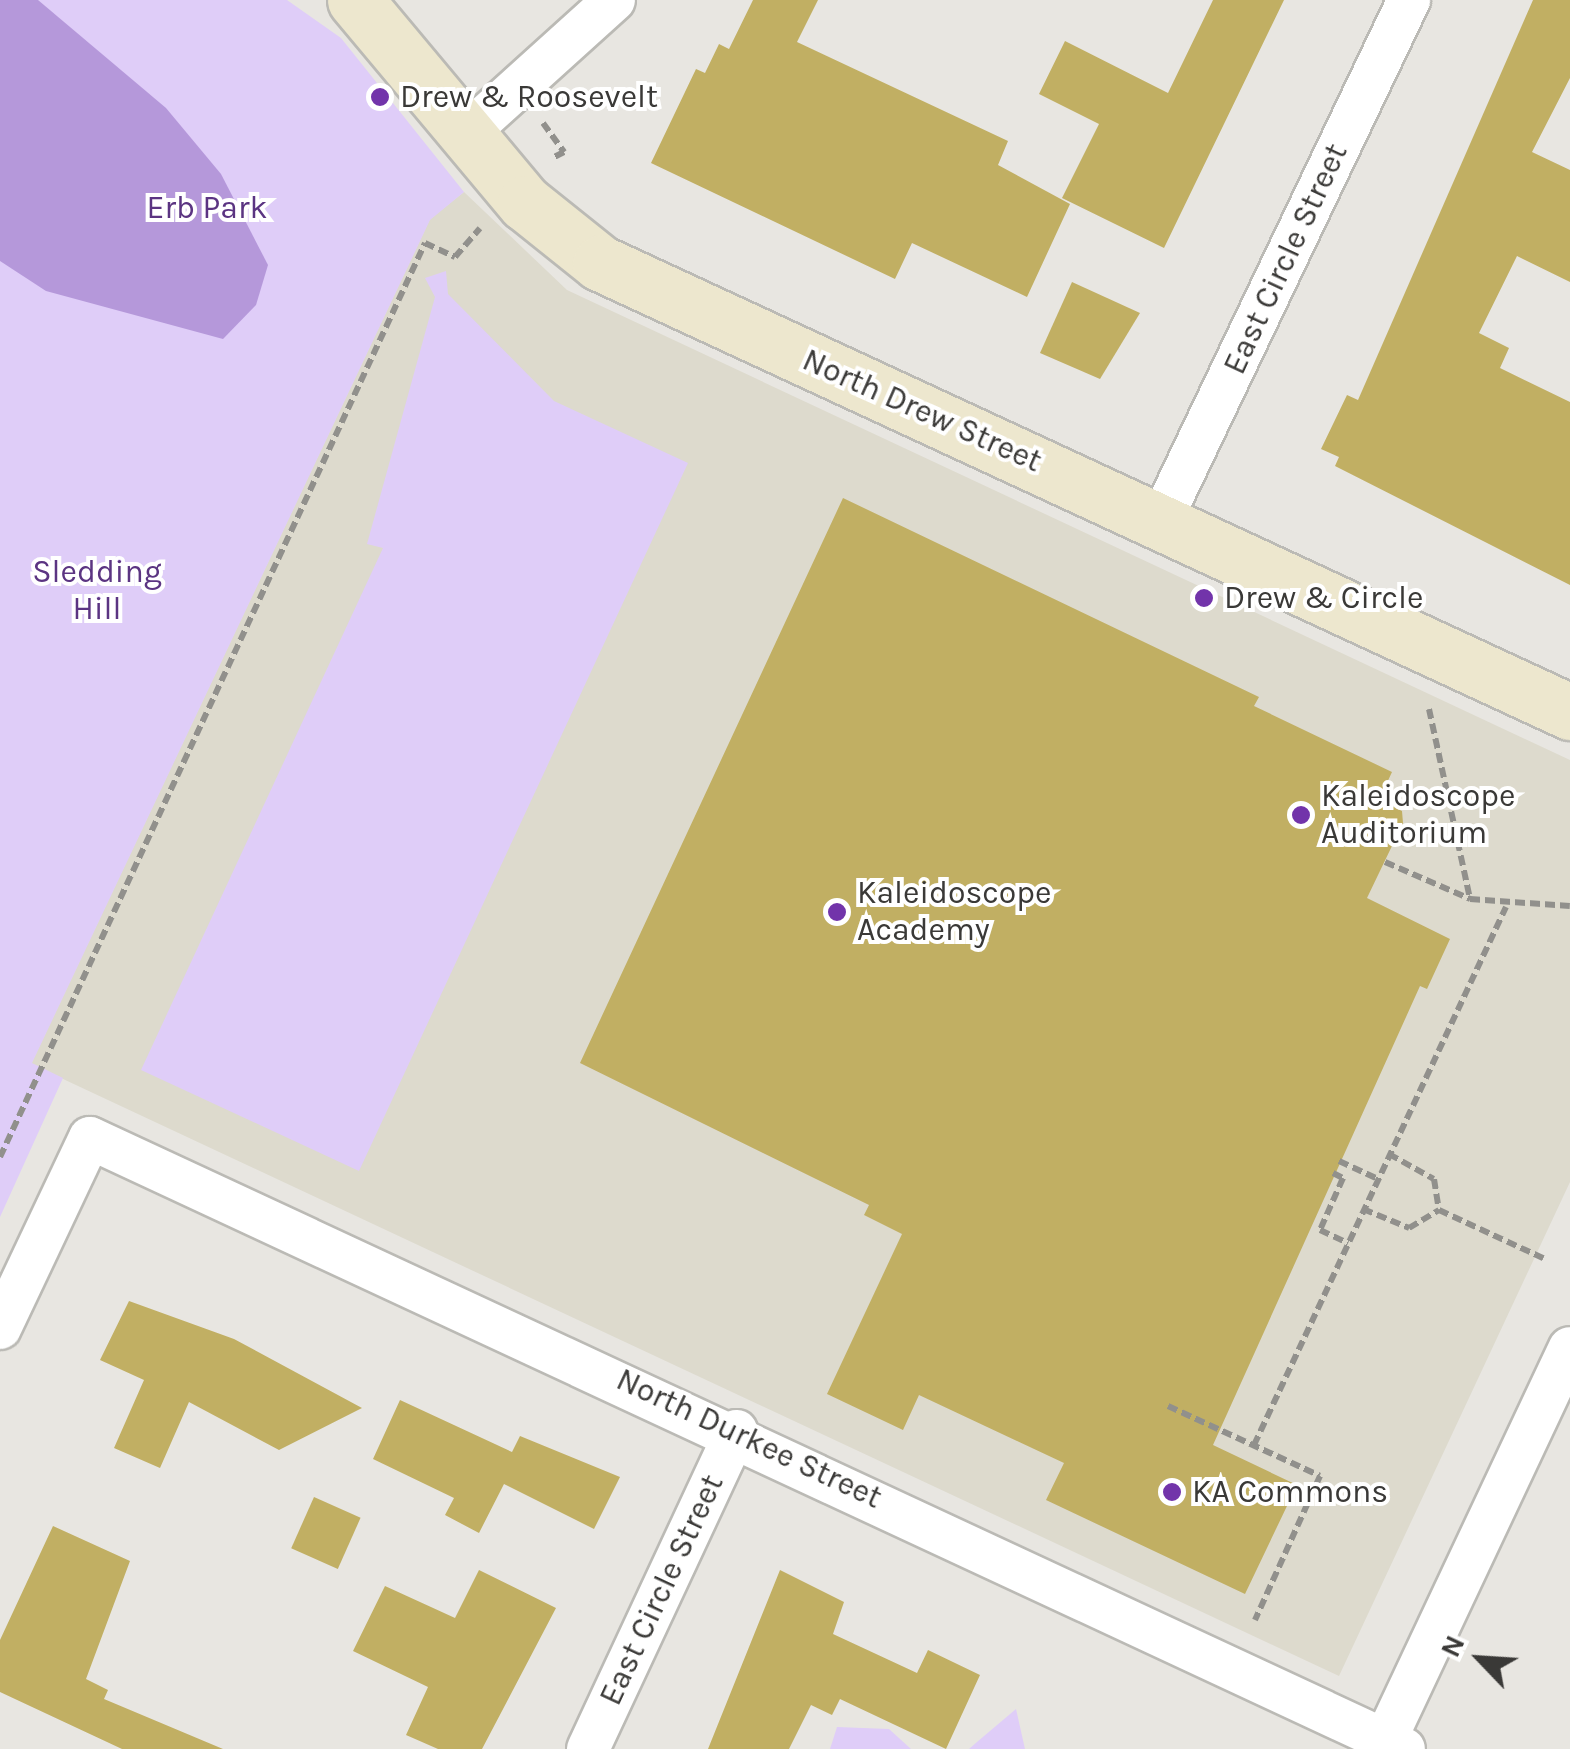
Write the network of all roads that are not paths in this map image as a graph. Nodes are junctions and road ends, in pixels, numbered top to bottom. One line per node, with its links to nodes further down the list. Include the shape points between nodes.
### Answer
1 (356, 0): 4 (street, North Drew Street)
2 (614, 0): 4 (street)
3 (1409, 0): 5 (street, East Circle Street)
4 (468, 132): 5 (street, North Drew Street, via 554,232 600,262)
5 (1162, 518): 6 (street, North Drew Street)
6 (1570, 712)
7 (0, 1328): 9 (street, North Durkee Street, via 90,1138)
8 (1570, 1348): 10 (street)
9 (736, 1432): 10 (street, North Durkee Street); 11 (street, East Circle Street)
10 (1390, 1746)
11 (588, 1749)

